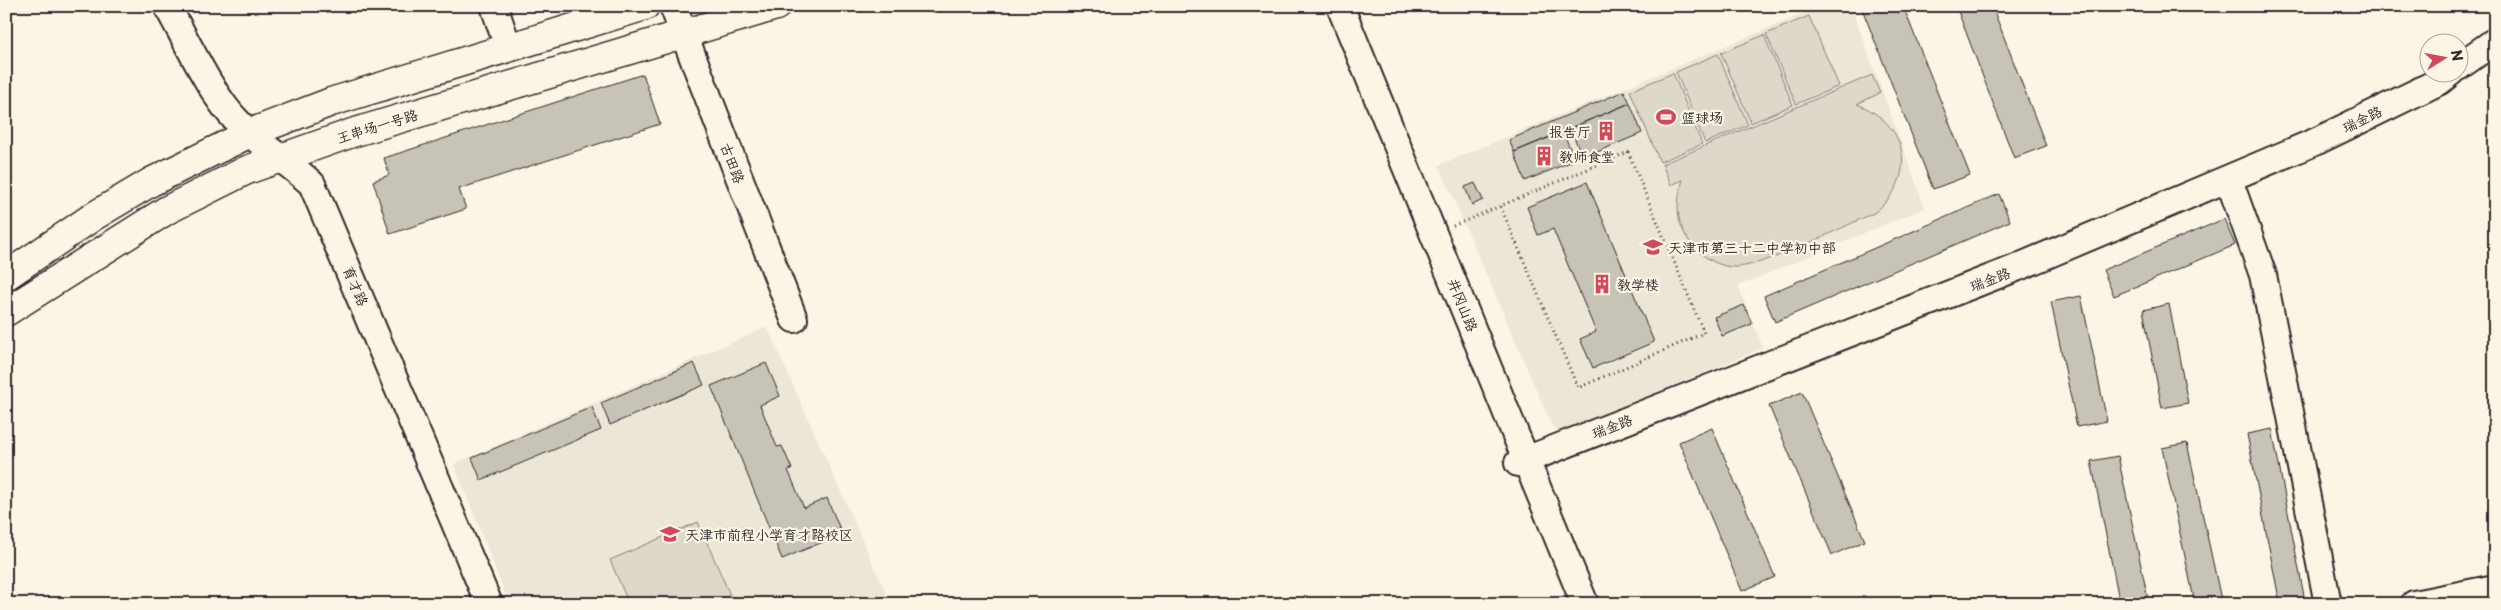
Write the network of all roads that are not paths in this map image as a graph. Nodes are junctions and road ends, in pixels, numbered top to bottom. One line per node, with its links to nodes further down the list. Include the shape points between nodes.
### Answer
1 (168, 6): 13 (street, 育才路, via 226,108)
2 (494, 6): 10 (street)
3 (645, 6): 10 (main road)
4 (673, 6): 8 (street, 古田路)
5 (776, 6): 8 (main road, 王串场一号路)
6 (1332, 6): 19 (street, 井冈山路)
7 (1340, 6): 19 (street, 井冈山路)
8 (683, 34): 14 (main road, 王串场一号路, via 352,133); 18 (street, 古田路)
9 (2495, 41): 11 (street)
10 (508, 47): 13 (main road, via 331,102)
11 (2468, 60)
12 (2438, 82): 15 (street, 瑞金路)
13 (250, 133): 14 (street, 育才路); 16 (main road, via 151,182)
14 (282, 158): 17 (main road, 王串场一号路, via 213,185 167,210); 21 (street, 育才路, via 312,184 321,202)
15 (2229, 180): 19 (street, 瑞金路, via 2016,268); 24 (street, via 2263,275)
16 (6, 276)
17 (6, 312)
18 (794, 319)
19 (1522, 461): 22 (street, 井冈山路); 23 (street, 井冈山路)
20 (2495, 588): 25 (street)
21 (489, 604)
22 (1576, 604)
23 (1585, 604)
24 (2328, 604)
25 (2414, 604)

